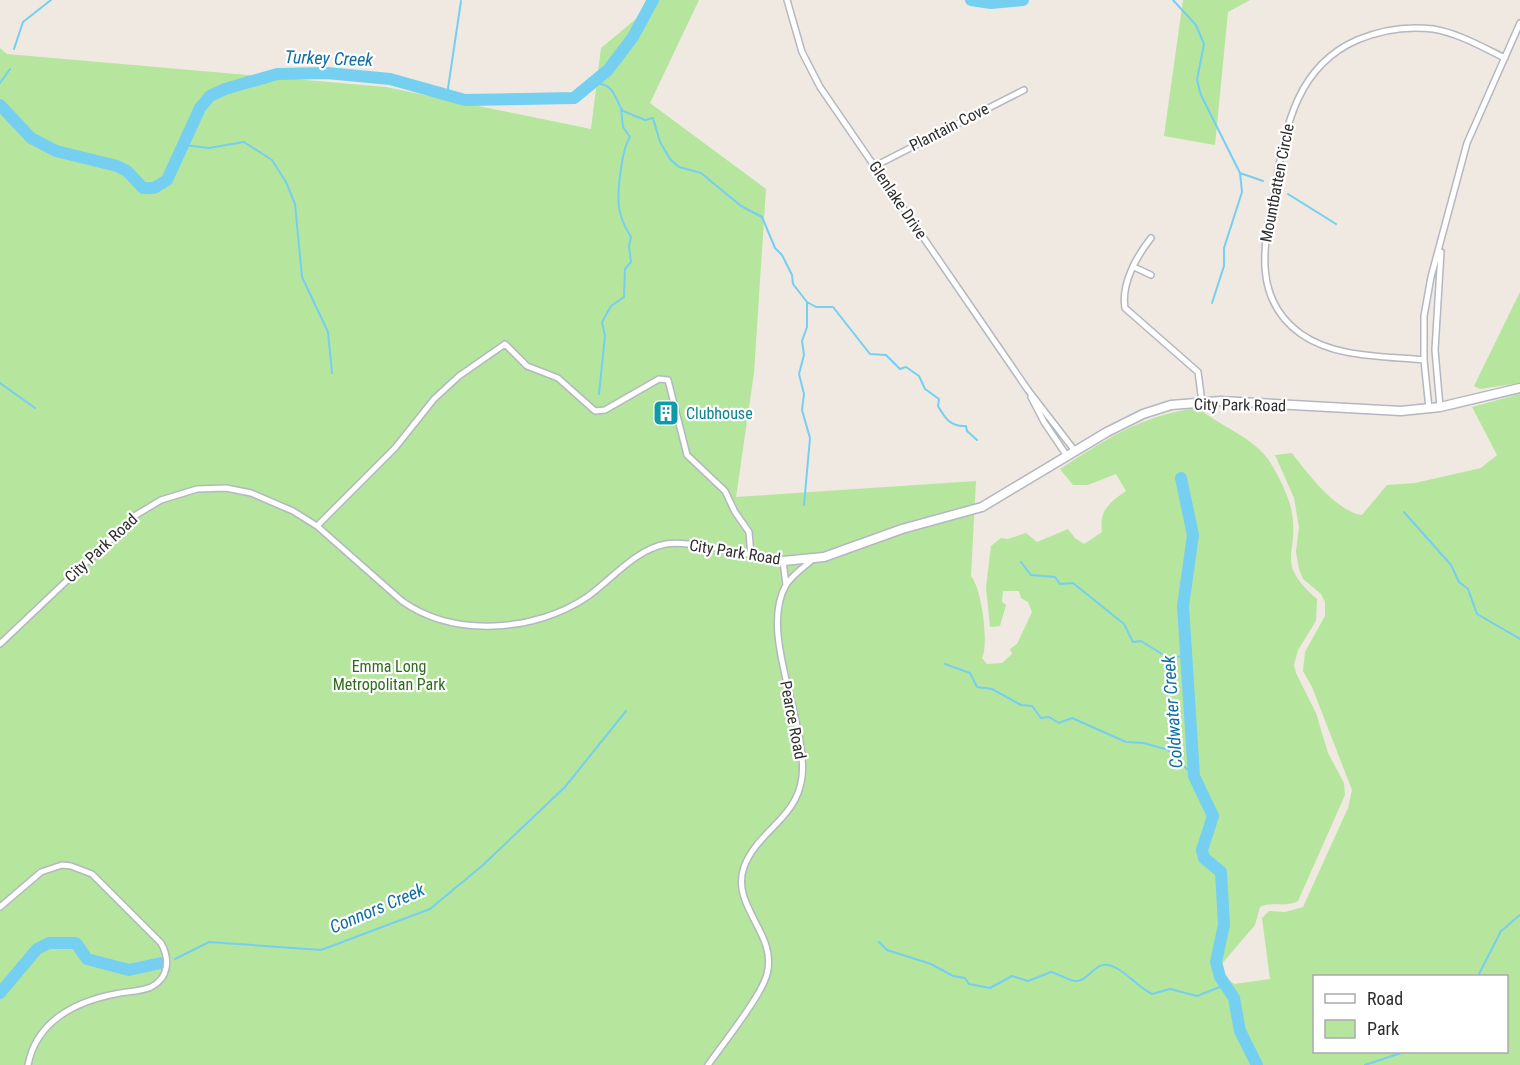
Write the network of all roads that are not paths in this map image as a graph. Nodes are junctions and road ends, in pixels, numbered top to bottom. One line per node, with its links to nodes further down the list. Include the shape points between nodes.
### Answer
1 (787, 0): 5 (street, Glenlake Drive, via 810,70)
2 (1520, 23): 3 (street)
3 (1505, 58): 7 (street, via 1467,143); 10 (street, Mountbatten Circle, via 1455,35 1434,30 1410,28 1366,36 1344,46 1317,67 1294,105 1284,138 1263,254 1267,282 1278,309 1300,333 1340,351)
4 (1024, 90): 5 (street, Plantain Cove)
5 (875, 166): 12 (street, Glenlake Drive)
6 (1151, 238): 8 (street)
7 (1442, 238): 10 (street, via 1424,316); 14 (street, via 1435,350)
8 (1134, 267): 9 (street); 13 (street, via 1125,287 1125,308 1198,372)
9 (1151, 275)
10 (1424, 360): 15 (street)
11 (1520, 388): 14 (street, City Park Road)
12 (1028, 390): 16 (street, Glenlake Drive); 17 (street, Glenlake Drive)
13 (1202, 402): 15 (street, City Park Road, via 1383,411); 16 (street, City Park Road, via 1171,405 1143,414)
14 (1440, 407): 15 (street, City Park Road)
15 (1429, 409)
16 (1076, 451): 17 (street, City Park Road)
17 (1067, 456): 20 (street, City Park Road, via 982,507)
18 (317, 526): 19 (street, City Park Road, via 415,610 462,624 528,622 555,615 640,556 666,544 686,543); 19 (street, via 395,448 434,399 505,344 527,366 558,378 595,411 605,411 659,380 668,380 687,455 725,490 749,532); 23 (street, City Park Road, via 279,503 236,489 197,489 171,496 136,515)
19 (751, 556): 21 (street, City Park Road)
20 (812, 560): 21 (street, City Park Road); 22 (street)
21 (783, 561): 22 (street)
22 (786, 585): 26 (street, Pearce Road, via 778,626 802,750 802,778 794,806 755,850 745,865 741,882 747,909 765,938 767,974)
23 (0, 645)
24 (0, 908): 25 (street, via 41,872 71,866 92,874 166,952 166,971 158,983 82,1004 47,1024 33,1046)
25 (28, 1065)
26 (708, 1065)

